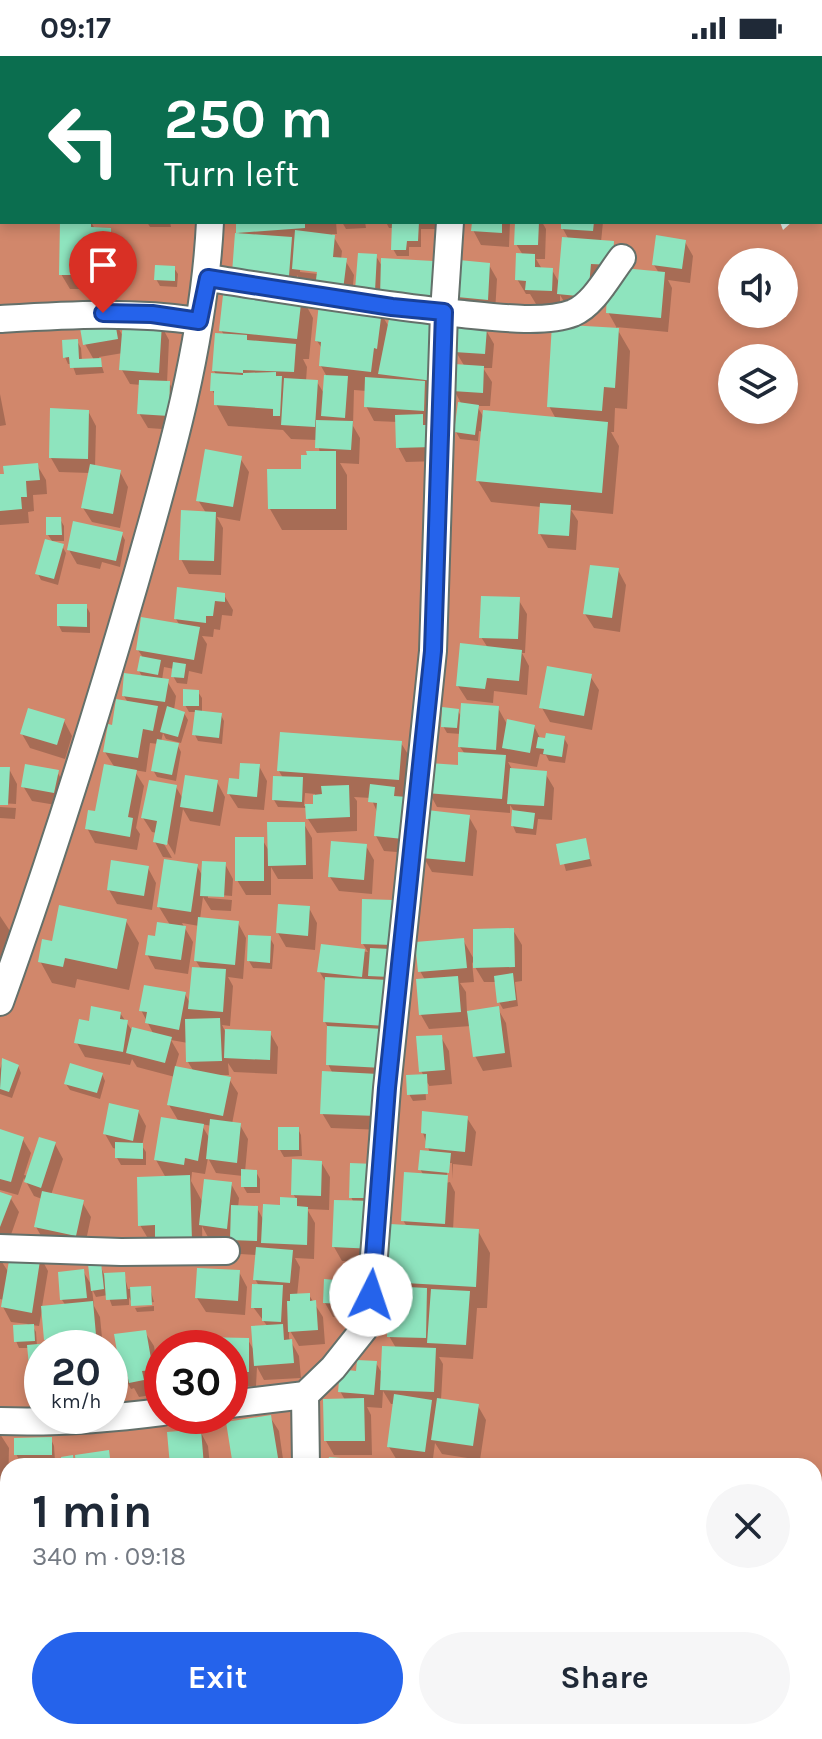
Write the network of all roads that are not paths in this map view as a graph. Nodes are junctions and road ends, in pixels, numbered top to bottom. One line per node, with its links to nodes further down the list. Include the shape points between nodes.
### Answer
1 (210, 224): 4 (street)
2 (450, 224): 5 (street)
3 (622, 258): 5 (street, via 586,306 565,315)
4 (208, 278): 5 (street); 7 (street)
5 (444, 312): 11 (street, via 433,651 371,1295 364,1329)
6 (0, 319): 7 (street, via 103,313)
7 (199, 321): 8 (street, via 176,439 93,727)
8 (0, 1002)
9 (0, 1248): 10 (street)
10 (226, 1251)
11 (305, 1395): 12 (street); 15 (street)
12 (248, 1402)
13 (144, 1414): 14 (street, via 45,1423)
14 (0, 1421)
15 (306, 1458)

